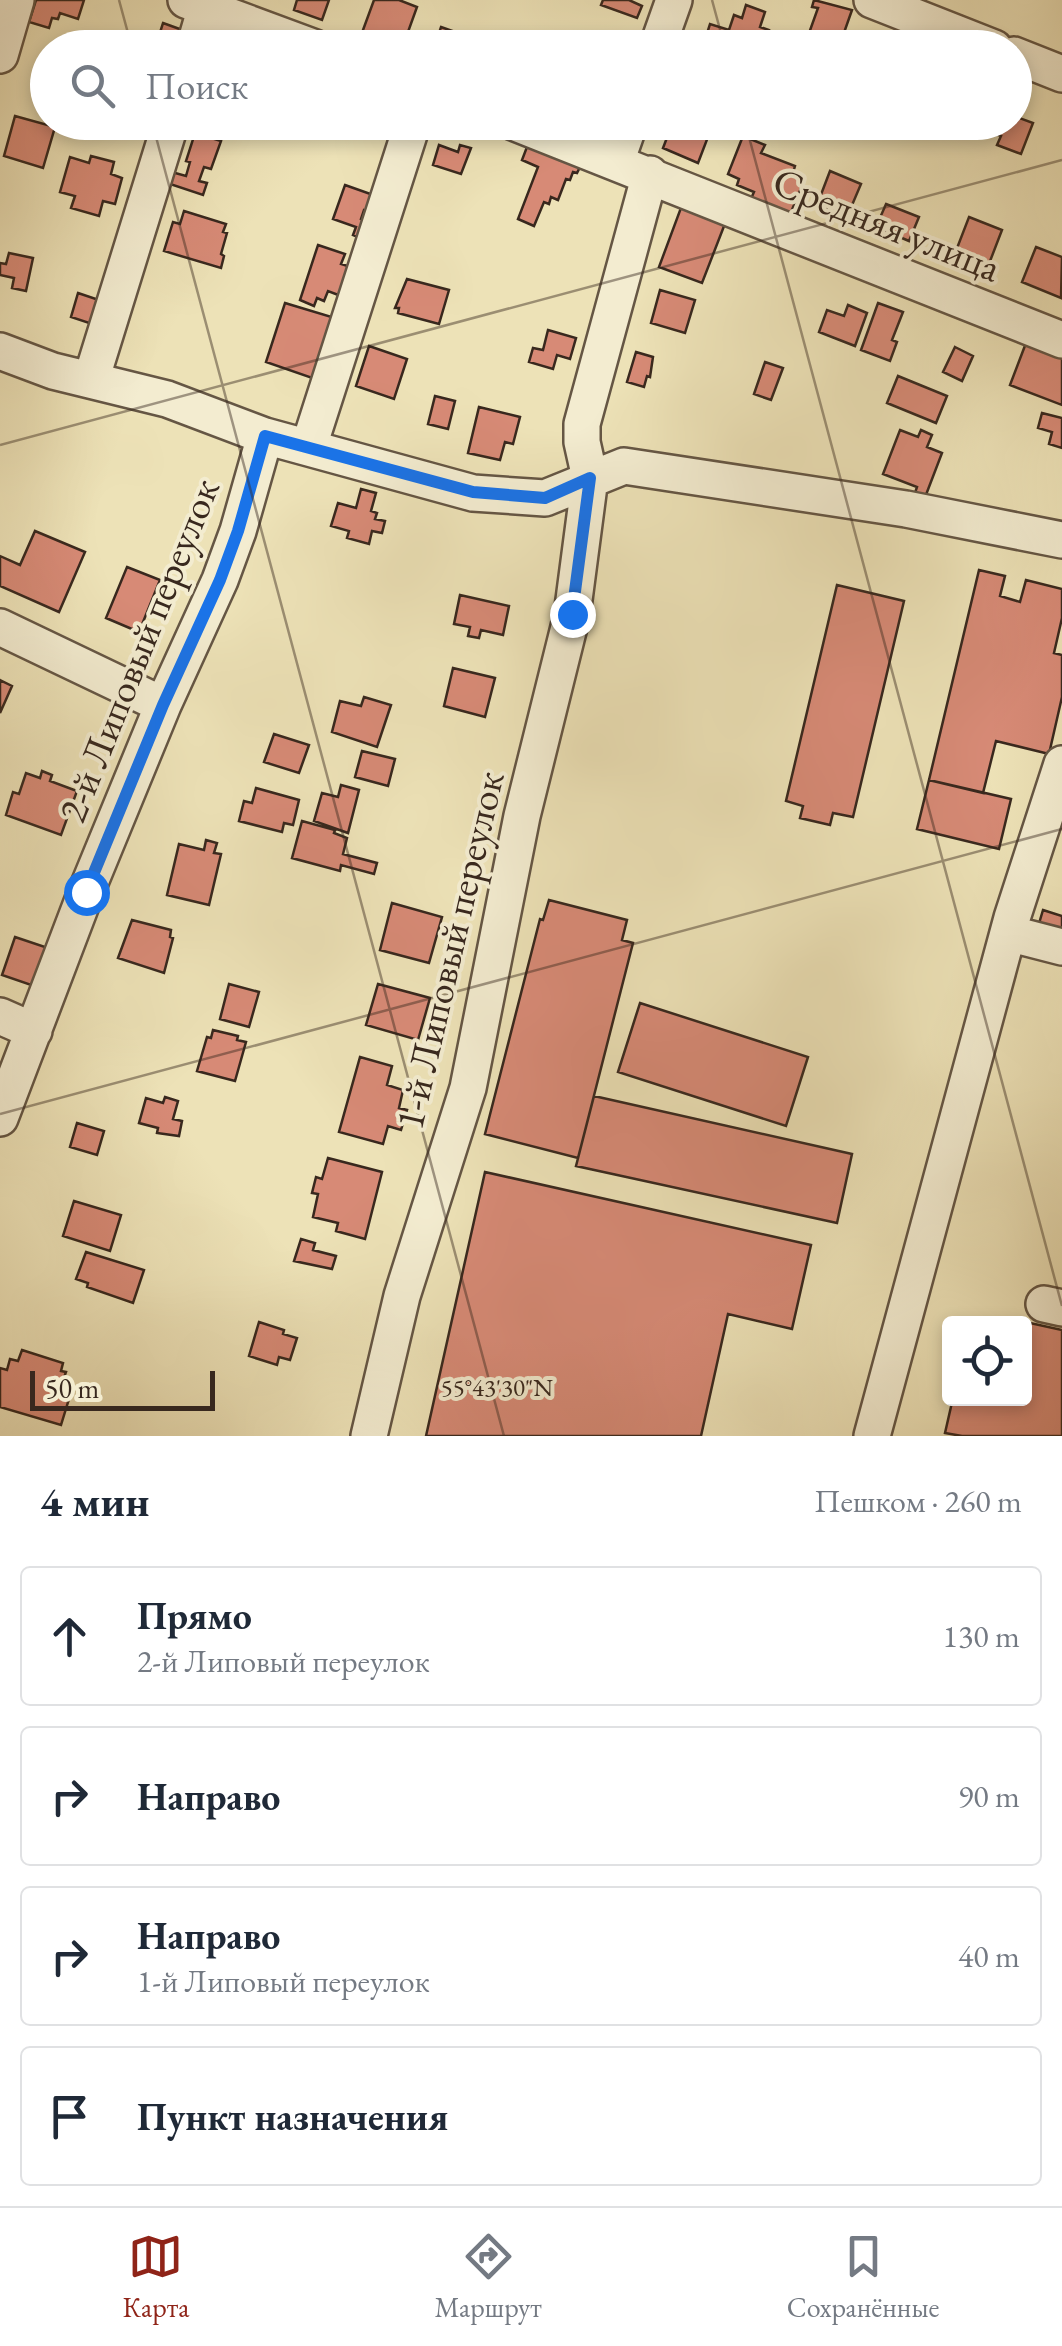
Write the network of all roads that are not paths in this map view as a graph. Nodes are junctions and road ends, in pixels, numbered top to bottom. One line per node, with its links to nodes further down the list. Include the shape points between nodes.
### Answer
1 (16, 0): 10 (street)
2 (674, 0): 8 (street)
3 (872, 0): 9 (street)
4 (196, 4): 5 (street); 6 (street)
5 (255, 12): 7 (street)
6 (195, 30)
7 (285, 30)
8 (663, 30)
9 (948, 30)
10 (0, 54)
11 (1032, 63): 12 (street)
12 (1062, 74)
13 (165, 140): 21 (street)
14 (407, 140): 23 (street)
15 (559, 140): 17 (street, Средняя улица)
16 (624, 140): 17 (street)
17 (616, 162): 18 (street, Средняя улица)
18 (650, 174): 19 (street, Средняя улица); 24 (street, 1-й Липовый переулок, via 582,424)
19 (1062, 340)
20 (0, 351): 21 (street)
21 (91, 380): 22 (street, via 167,398)
22 (265, 436): 23 (street); 27 (street, 2-й Липовый переулок, via 238,531)
23 (310, 446): 24 (street, via 473,492 545,498)
24 (590, 478): 25 (street, via 624,466 669,470); 34 (street, 1-й Липовый переулок, via 572,614 522,816 468,1088 402,1296)
25 (1062, 540)
26 (0, 627): 27 (street)
27 (163, 705): 32 (street, 2-й Липовый переулок)
28 (1062, 764): 29 (street)
29 (1008, 933): 30 (street); 35 (street)
30 (1062, 947)
31 (0, 1016): 32 (street)
32 (34, 1031): 33 (street, 2-й Липовый переулок)
33 (0, 1118)
34 (370, 1436)
35 (872, 1436)

